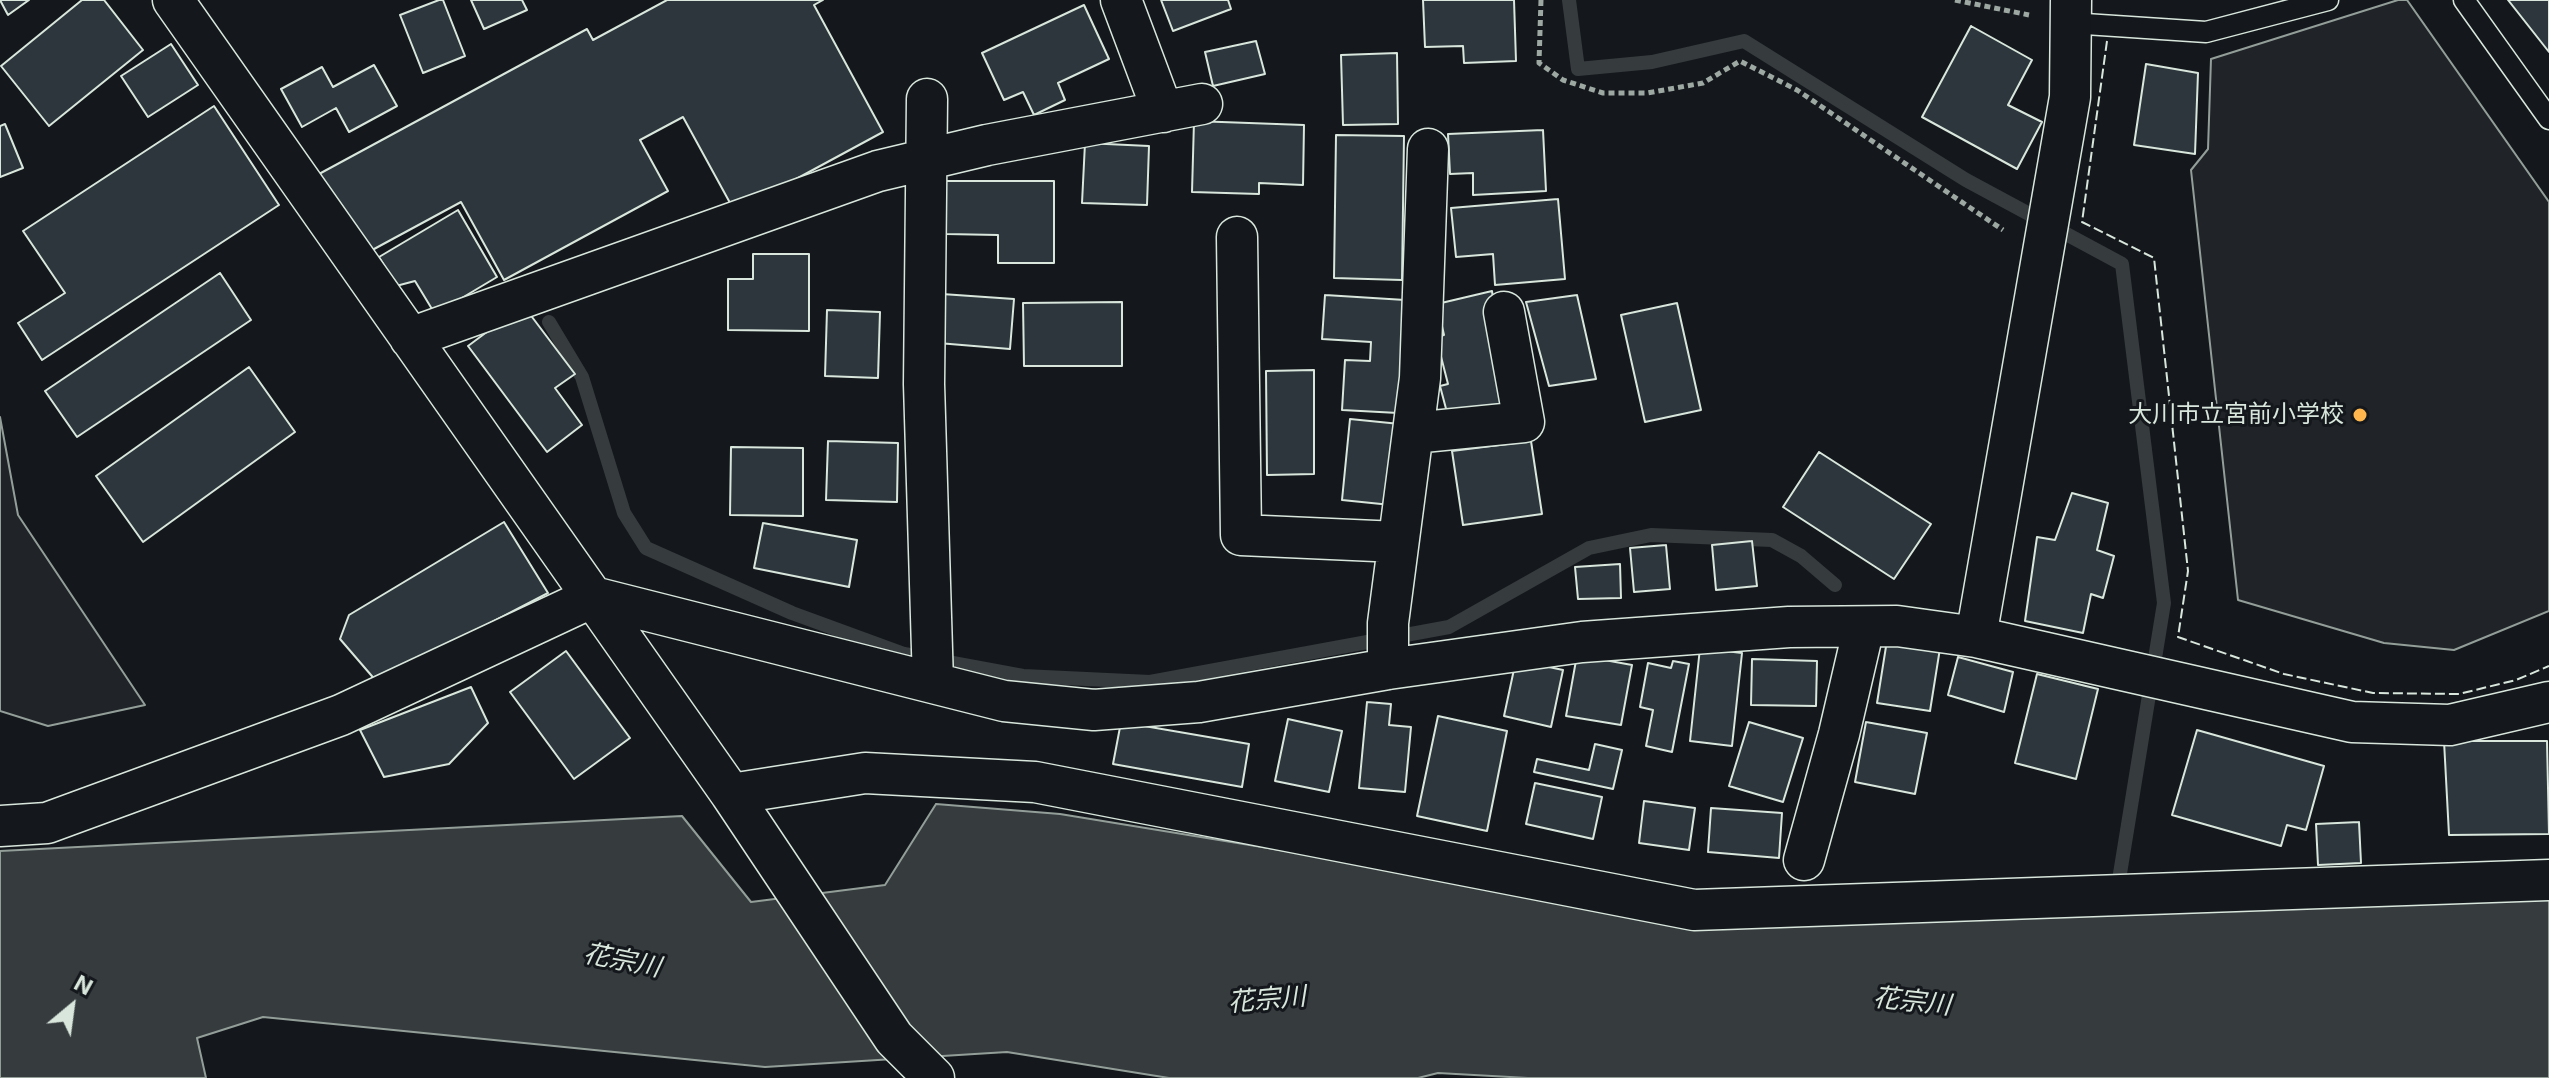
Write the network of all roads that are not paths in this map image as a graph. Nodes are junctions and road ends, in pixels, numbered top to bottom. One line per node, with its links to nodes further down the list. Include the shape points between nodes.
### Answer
1 (173, 0): 14 (street)
2 (1121, 0): 8 (street)
3 (2328, 0): 5 (lane, via 2206,32)
4 (2464, 0): 9 (lane)
5 (2070, 12): 19 (street, via 2070,97)
6 (927, 99): 11 (street)
7 (1202, 104): 8 (street)
8 (1163, 112): 11 (street)
9 (2549, 119)
10 (1428, 149): 15 (street, via 1420,378)
11 (926, 159): 14 (street, via 878,171); 21 (street, via 924,384)
12 (1237, 237): 16 (street, via 1241,535)
13 (1504, 312): 15 (street, via 1524,422)
14 (410, 338): 17 (street)
15 (1413, 433): 16 (street)
16 (1398, 542): 20 (street)
17 (593, 597): 21 (street); 23 (street); 25 (street, via 341,715)
18 (1864, 627): 19 (street); 20 (street, via 1671,633); 27 (street)
19 (1976, 637): 22 (street, via 2352,722 2450,725)
20 (1388, 669): 21 (street, via 1199,702 1094,710 1004,701)
21 (933, 683)
22 (2549, 702)
23 (731, 794): 28 (street, via 865,773 1035,782 1694,910); 29 (street, via 894,1038)
24 (0, 802): 25 (street)
25 (47, 823): 26 (street)
26 (0, 826)
27 (1804, 860)
28 (2549, 880)
29 (934, 1078)

